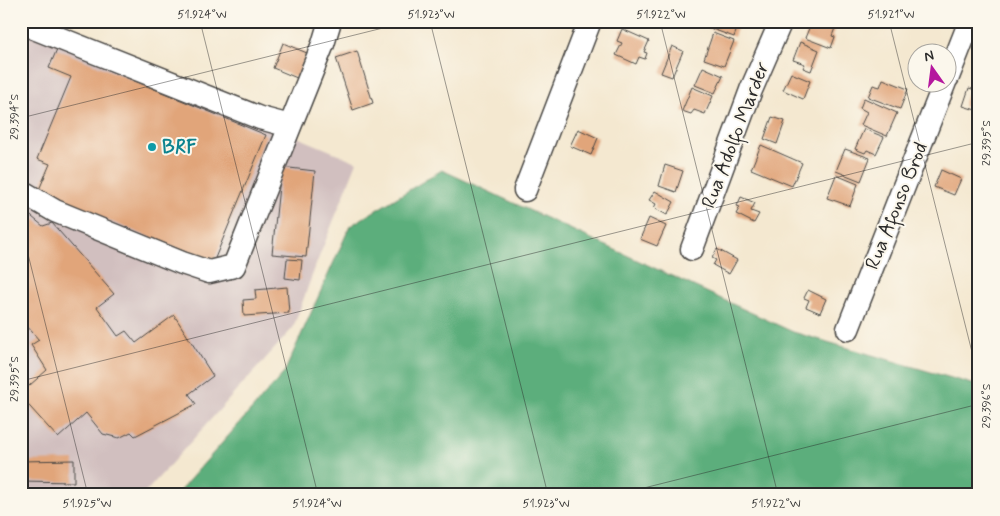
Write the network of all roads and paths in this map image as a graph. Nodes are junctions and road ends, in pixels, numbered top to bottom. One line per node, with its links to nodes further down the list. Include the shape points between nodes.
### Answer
1 (330, 21): 8 (street)
2 (590, 21): 9 (street)
3 (781, 21): 11 (street, Rua Adolfo Marder, via 751,90)
4 (970, 21): 6 (street)
5 (21, 23): 8 (street, via 260,118)
6 (958, 52)
7 (941, 92): 12 (street, Rua Afonso Brod)
8 (290, 126): 10 (street, via 234,266 209,272 182,264 55,211)
9 (525, 190)
10 (21, 191)
11 (692, 249)
12 (848, 329)

